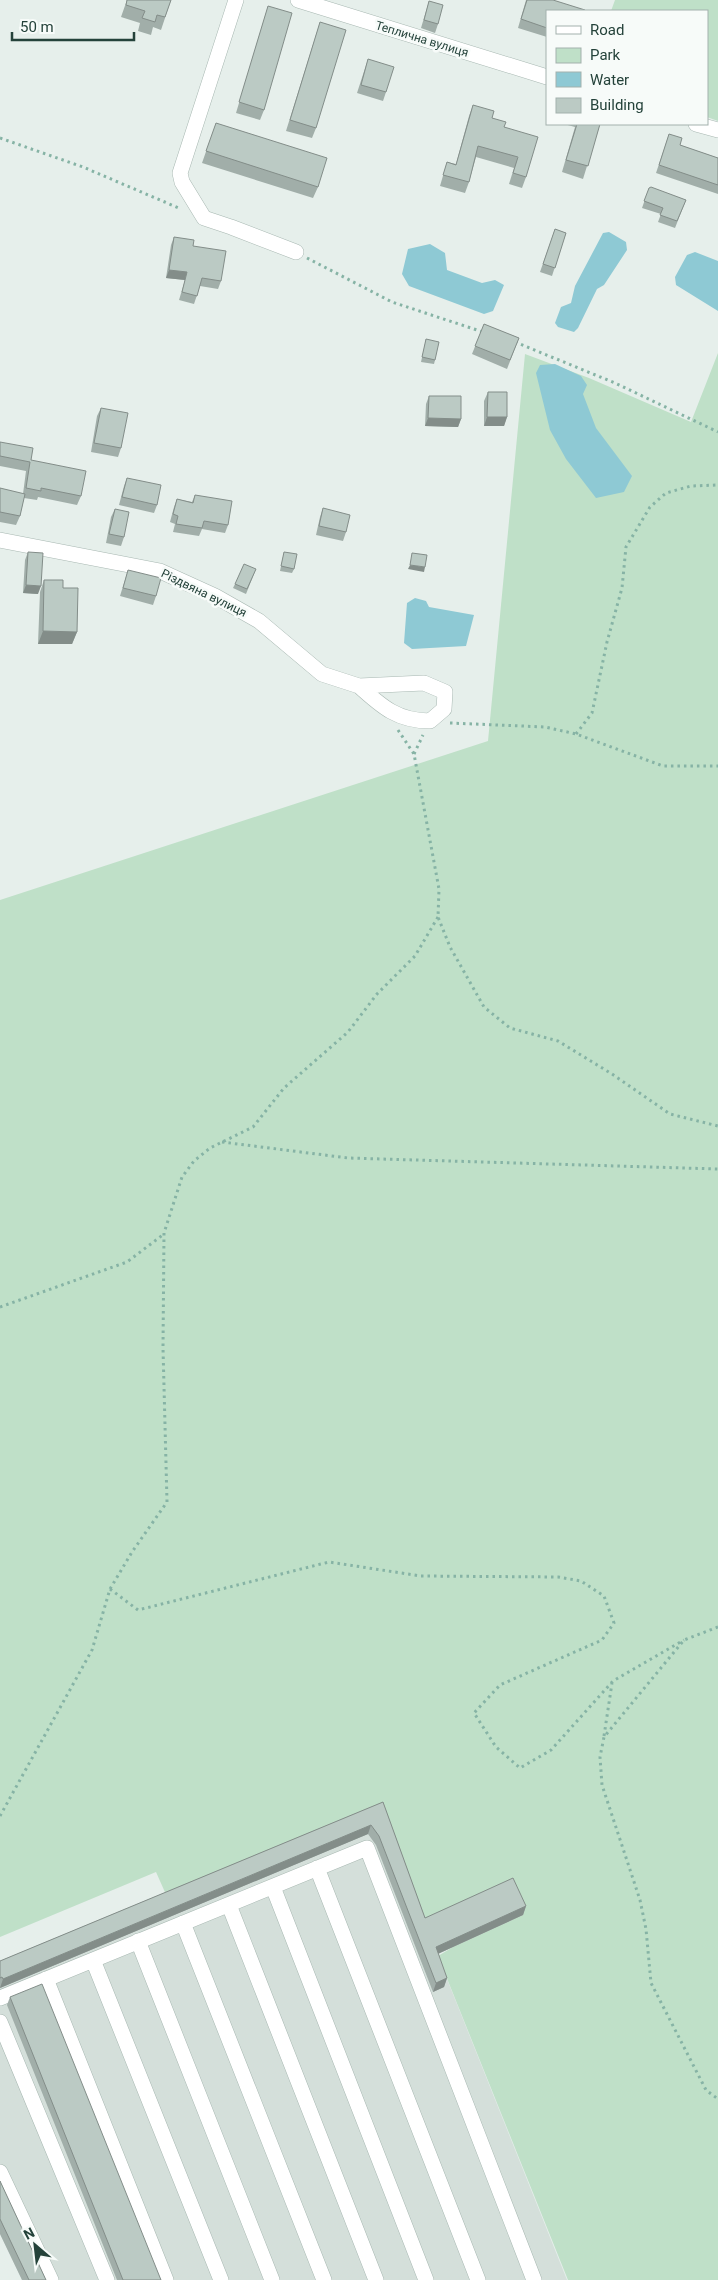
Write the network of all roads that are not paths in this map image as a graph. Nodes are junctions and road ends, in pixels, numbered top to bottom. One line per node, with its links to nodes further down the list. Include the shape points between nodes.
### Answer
1 (236, 0): 6 (street, via 180,173 182,182 204,218)
2 (298, 0): 3 (street, Теплична вулиця)
3 (546, 77)
4 (700, 125): 5 (street)
5 (718, 130)
6 (296, 252)
7 (0, 540): 8 (street, Різдвяна вулиця, via 160,571 259,621 322,674)
8 (359, 686): 8 (street, Різдвяна вулиця, via 424,683 445,692 444,709 430,721 411,721 382,708)
9 (317, 1868): 10 (street); 27 (street); 28 (street, via 367,1848)
10 (273, 1887): 11 (street); 26 (street)
11 (229, 1905): 12 (street); 25 (street)
12 (183, 1923): 13 (street); 24 (street)
13 (138, 1941): 14 (street); 23 (street)
14 (92, 1960): 15 (street); 22 (street)
15 (46, 1979): 16 (street); 21 (street)
16 (0, 1998)
17 (0, 2022): 20 (street)
18 (0, 2172): 19 (street)
19 (51, 2280)
20 (107, 2280)
21 (166, 2280)
22 (221, 2280)
23 (272, 2280)
24 (324, 2280)
25 (376, 2280)
26 (426, 2280)
27 (478, 2280)
28 (534, 2280)

